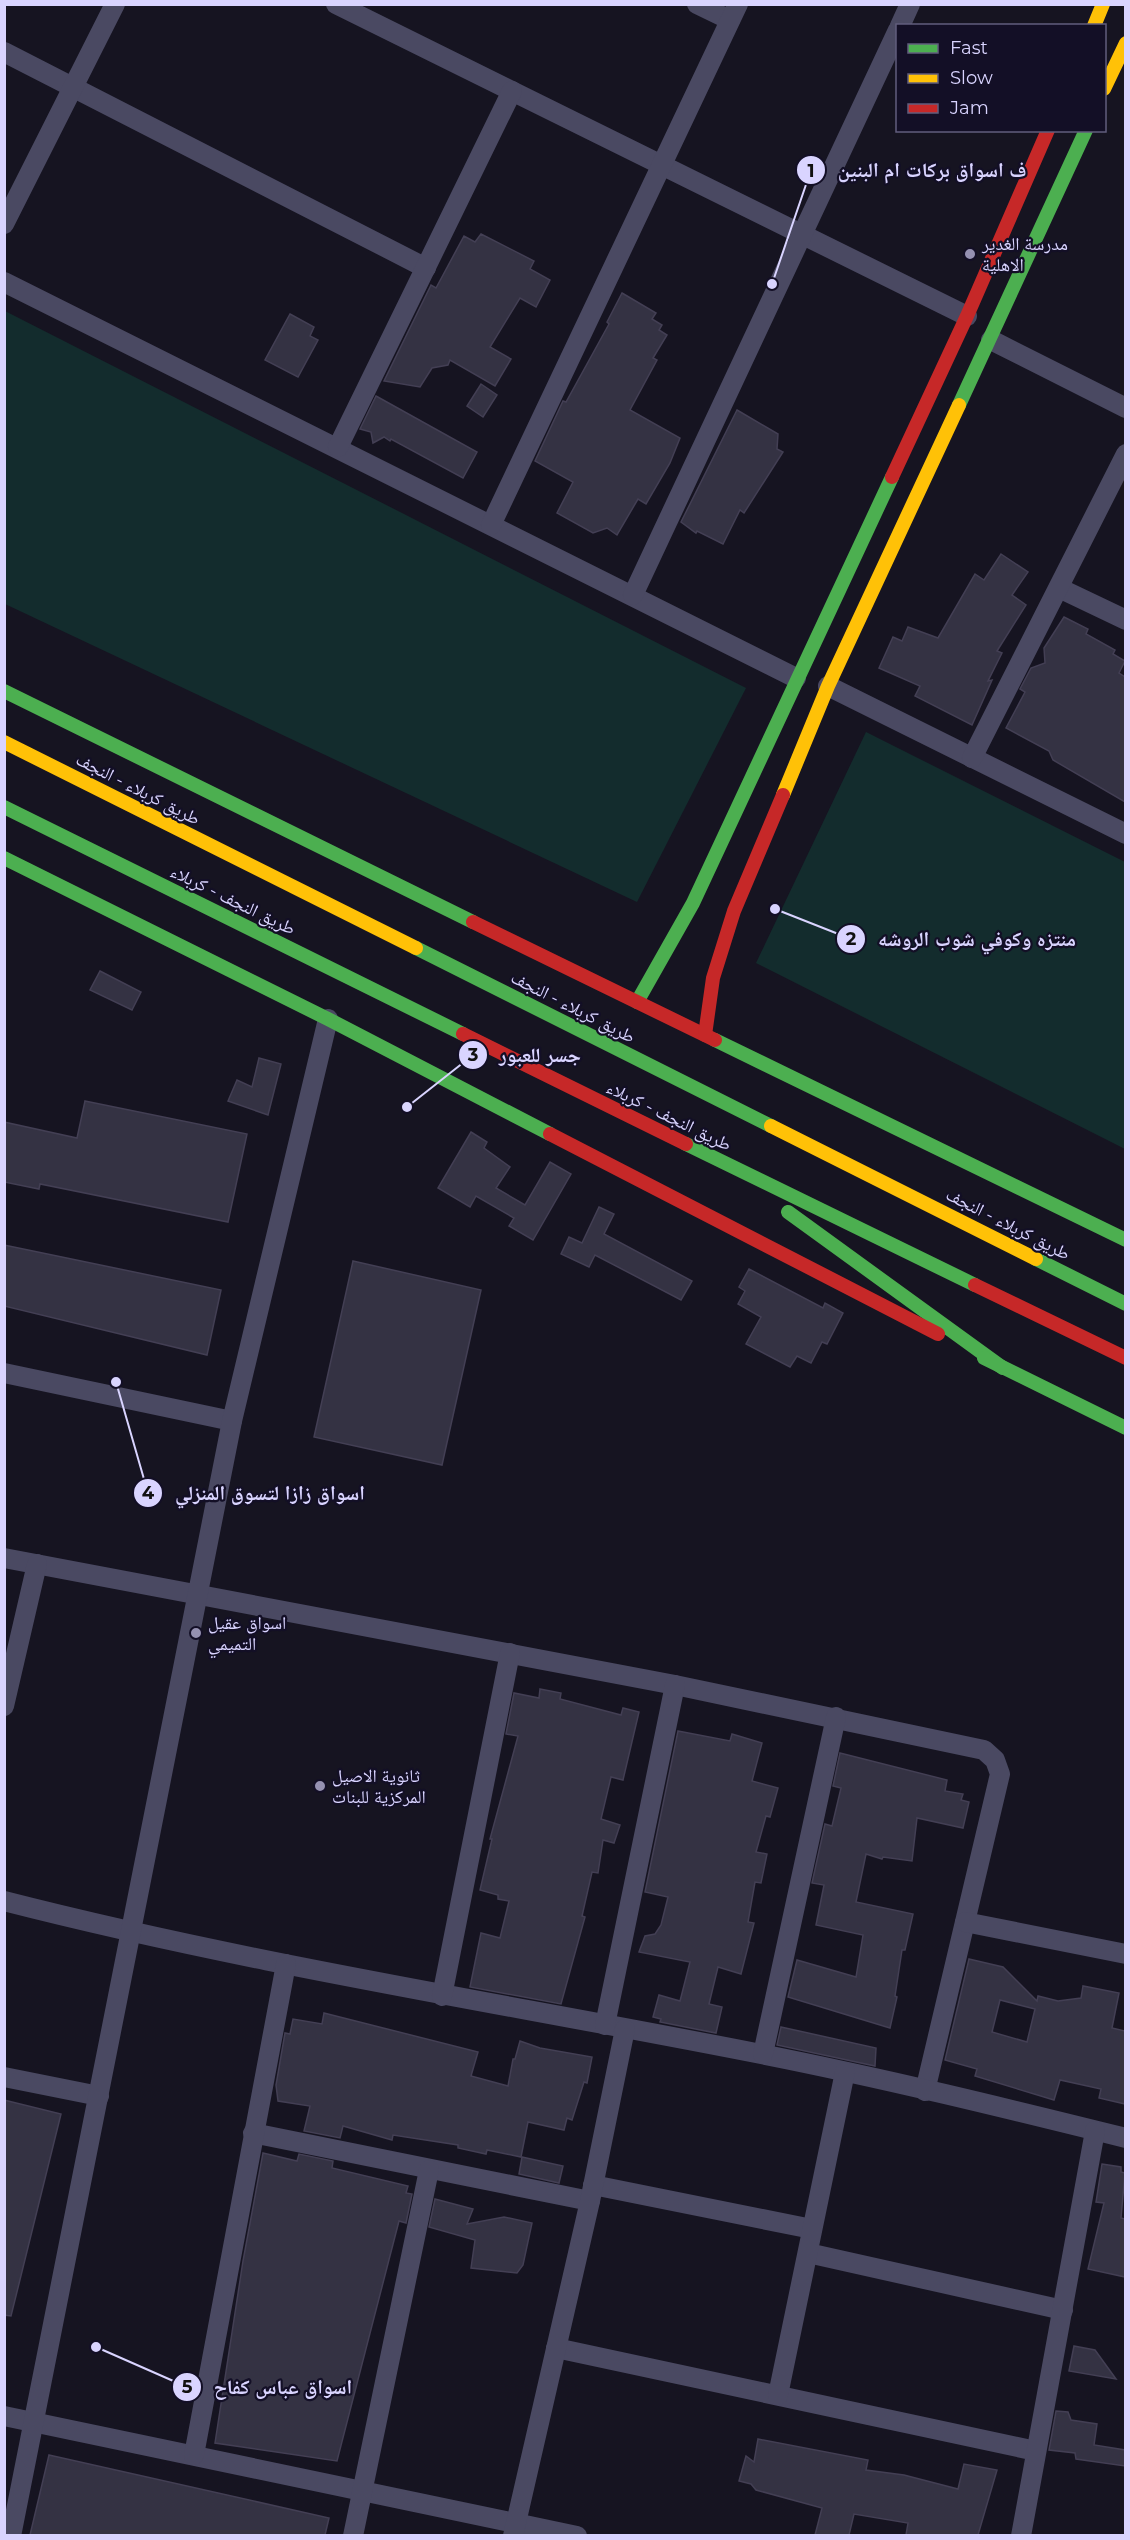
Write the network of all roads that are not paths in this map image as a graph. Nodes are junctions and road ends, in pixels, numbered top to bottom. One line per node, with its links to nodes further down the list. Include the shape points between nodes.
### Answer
1 (115, 4): 13 (street)
2 (336, 4): 14 (street)
3 (697, 4): 6 (street)
4 (910, 4): 7 (street)
5 (1101, 5): 8 (main road)
6 (734, 12): 17 (street)
7 (901, 24)
8 (1095, 24)
9 (896, 32): 19 (street)
10 (1125, 43): 12 (main road)
11 (4, 52): 13 (street)
12 (1106, 85)
13 (73, 87): 18 (street); 20 (street)
14 (512, 91): 17 (street); 20 (street)
15 (1047, 132): 22 (main road)
16 (1085, 132): 23 (main road)
17 (663, 166): 19 (street); 27 (street)
18 (4, 224)
19 (802, 234): 22 (street); 29 (street)
20 (426, 268): 25 (street)
21 (4, 282): 25 (street)
22 (967, 316): 31 (main road)
23 (991, 340): 24 (street); 32 (main road)
24 (1125, 408)
25 (338, 447): 27 (street)
26 (1125, 454): 28 (street)
27 (491, 525): 29 (street)
28 (1059, 588): 30 (street); 35 (street)
29 (633, 595): 31 (street)
30 (1125, 620)
31 (796, 678): 39 (main road)
32 (828, 687): 35 (street); 40 (main road)
33 (4, 691): 41 (main road)
34 (4, 742): 46 (main road, طريق کربلاء - النجف)
35 (972, 758): 37 (street)
36 (4, 807): 44 (main road, طريق النجف - کربلاء)
37 (1125, 834)
38 (4, 858): 42 (main road)
39 (693, 903): 40 (main road, via 696,914 710,922 726,920); 41 (main road)
40 (734, 911): 43 (main road, via 713,978)
41 (637, 1002): 43 (main road)
42 (328, 1018): 48 (main road); 50 (street)
43 (705, 1035): 45 (main road)
44 (719, 1161): 47 (main road, طريق النجف - کربلاء); 48 (main road)
45 (1125, 1240)
46 (1125, 1304)
47 (1125, 1358)
48 (1003, 1368): 51 (main road)
49 (4, 1373): 50 (street)
50 (231, 1421): 54 (street)
51 (1125, 1428)
52 (4, 1558): 53 (street)
53 (37, 1564): 54 (street); 57 (street)
54 (197, 1596): 55 (street); 61 (street)
55 (510, 1653): 56 (street); 64 (street)
56 (675, 1684): 58 (street); 65 (street)
57 (4, 1706)
58 (836, 1717): 60 (street, via 970,1746 984,1750 995,1760 999,1774); 67 (street)
59 (4, 1901): 61 (street)
60 (965, 1922): 62 (street); 70 (street)
61 (130, 1933): 63 (street); 71 (street)
62 (1125, 1954)
63 (286, 1964): 64 (street); 73 (street)
64 (442, 1996): 65 (street)
65 (605, 2025): 66 (street)
66 (625, 2028): 67 (street); 76 (street)
67 (763, 2054): 68 (street)
68 (845, 2072): 70 (street); 77 (street)
69 (4, 2077): 71 (street)
70 (925, 2091): 72 (street)
71 (99, 2096): 83 (street)
72 (1095, 2131): 74 (street); 79 (street)
73 (254, 2133): 75 (street); 85 (street)
74 (1125, 2138)
75 (429, 2170): 76 (street); 86 (street)
76 (592, 2193): 77 (street); 80 (street)
77 (813, 2229): 78 (street)
78 (808, 2253): 79 (street); 81 (street)
79 (1063, 2310): 84 (street)
80 (556, 2348): 81 (street); 87 (street)
81 (778, 2396): 84 (street)
82 (4, 2416): 83 (street)
83 (35, 2422): 85 (street); 88 (street)
84 (1036, 2451): 91 (street)
85 (194, 2455): 86 (street)
86 (362, 2490): 87 (street); 89 (street)
87 (514, 2529): 90 (street)
88 (11, 2535)
89 (353, 2535)
90 (577, 2535)
91 (1021, 2535)

